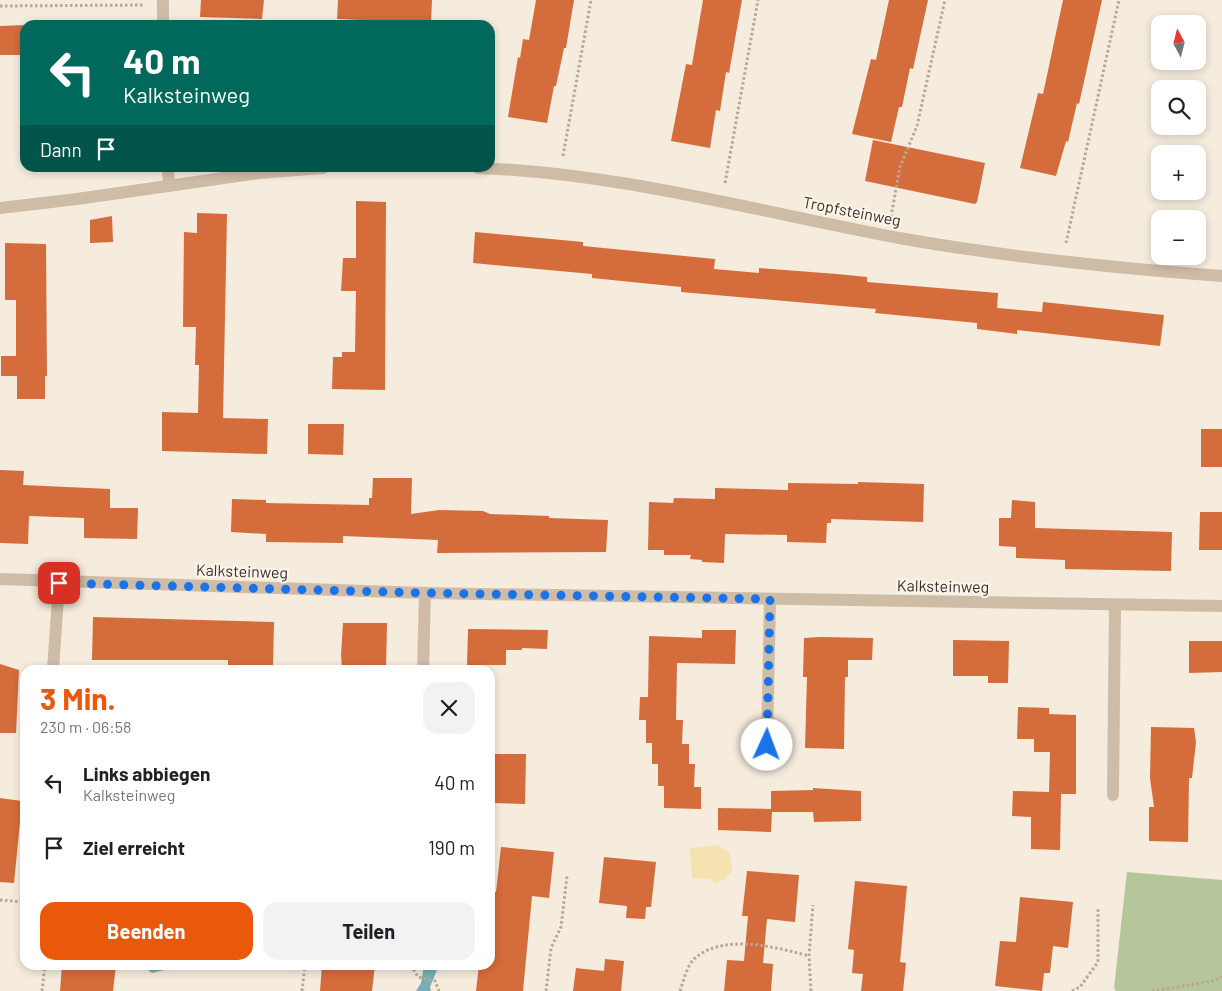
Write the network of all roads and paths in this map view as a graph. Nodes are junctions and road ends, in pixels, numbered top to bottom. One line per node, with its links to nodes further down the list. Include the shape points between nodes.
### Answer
1 (163, 0): 8 (street)
2 (591, 0): 9 (path)
3 (758, 0): 14 (path)
4 (945, 0): 16 (path, via 917,126 900,167)
5 (1119, 0): 17 (path)
6 (146, 5): 7 (path)
7 (0, 6)
8 (163, 20)
9 (563, 159)
10 (495, 169): 18 (street, Tropfsteinweg, via 633,184 900,238 1018,256)
11 (168, 172): 13 (street)
12 (272, 172): 13 (street)
13 (169, 186): 15 (street)
14 (724, 186)
15 (0, 208)
16 (890, 220)
17 (1065, 246)
18 (1222, 276)
19 (0, 579): 20 (street, Kalksteinweg)
20 (59, 583): 21 (street, Kalksteinweg); 25 (street)
21 (425, 593): 22 (street, Kalksteinweg); 26 (street)
22 (770, 599): 23 (street, Kalksteinweg); 27 (street)
23 (1115, 605): 24 (street, Kalksteinweg); 28 (street)
24 (1222, 606)
25 (53, 665)
26 (423, 665)
27 (767, 745)
28 (1114, 795)
29 (567, 876): 42 (path, via 561,927 551,948)
30 (0, 900): 31 (path)
31 (20, 902)
32 (813, 905): 34 (path)
33 (1098, 908): 45 (path, via 1098,962 1080,986)
34 (808, 956): 43 (path, via 747,943 716,947 693,960); 44 (path)
35 (44, 970): 39 (path)
36 (305, 970): 40 (path)
37 (414, 970): 41 (path, via 418,977 435,981)
38 (1222, 977): 46 (path)
39 (42, 991)
40 (302, 991)
41 (439, 991)
42 (546, 991)
43 (680, 991)
44 (811, 991)
45 (1072, 991)
46 (1152, 991)

